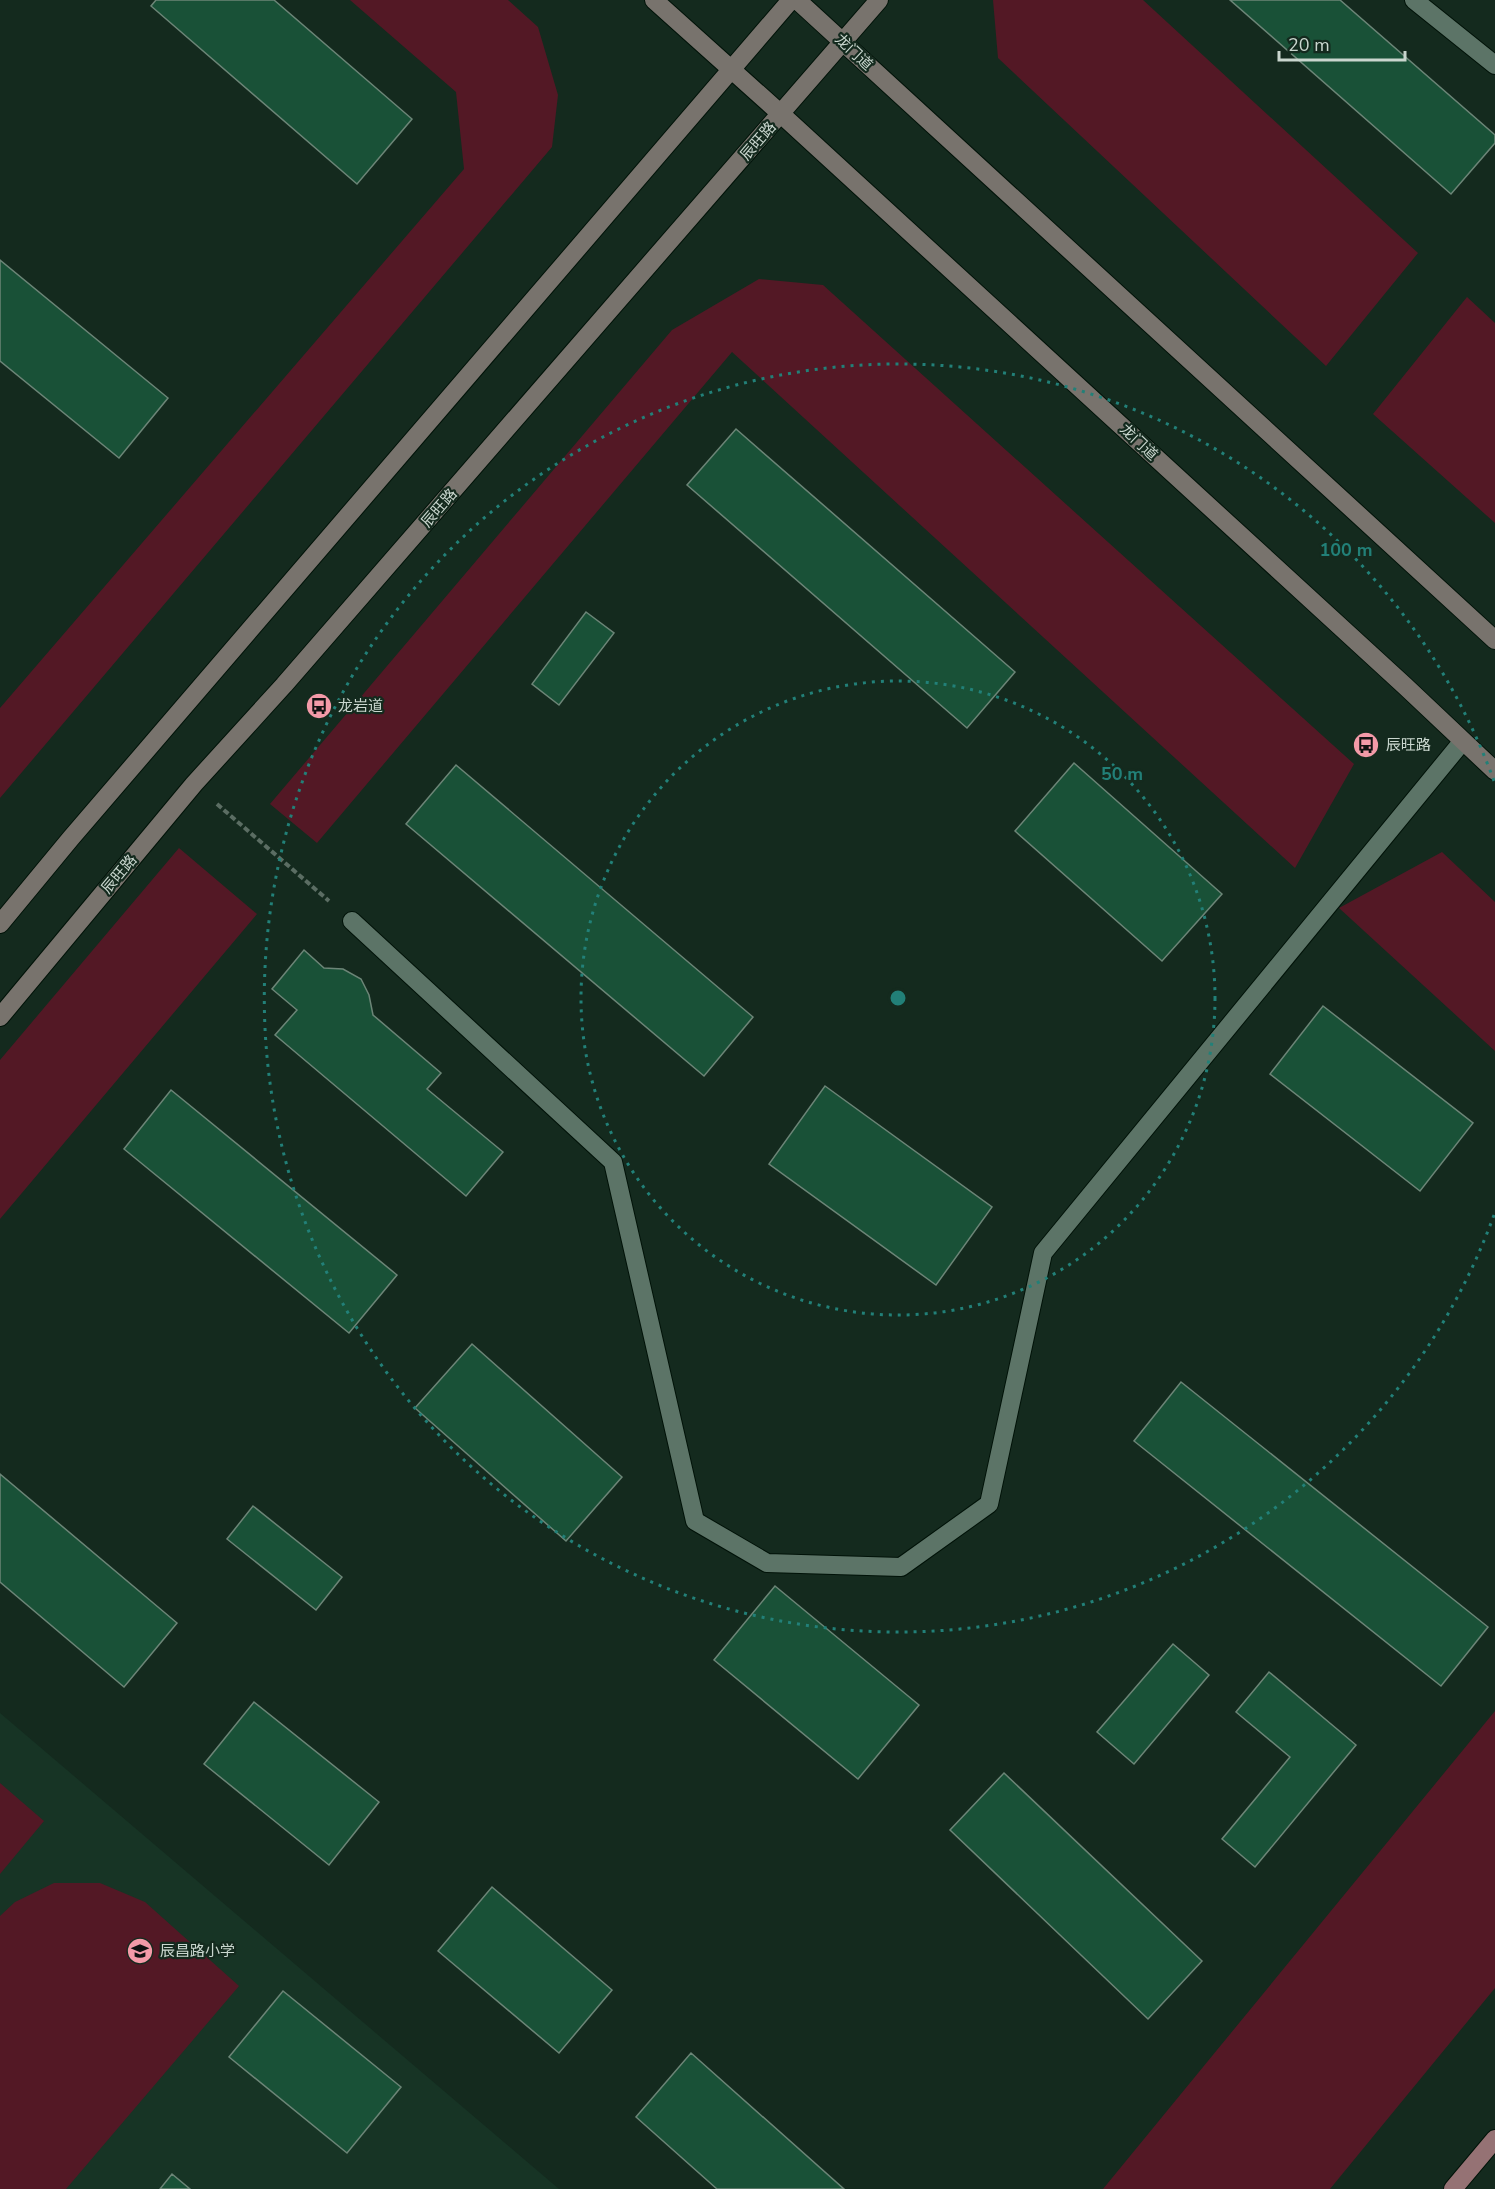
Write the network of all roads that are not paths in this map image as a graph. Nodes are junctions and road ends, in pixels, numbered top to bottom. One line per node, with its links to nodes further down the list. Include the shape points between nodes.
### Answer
1 (654, 0): 7 (street, 龙门道)
2 (791, 0): 7 (street)
3 (797, 0): 6 (street, 龙门道)
4 (879, 0): 6 (street, 辰旺路)
5 (1414, 0): 8 (lane)
6 (844, 43): 9 (street, 辰旺路); 11 (street, 龙门道)
7 (727, 65): 9 (street, 龙门道); 15 (street)
8 (1495, 65)
9 (781, 114): 10 (street, 龙门道); 12 (street, 龙门道); 16 (street, 辰旺路, via 285,685 194,784)
10 (879, 200)
11 (1495, 640)
12 (1462, 742): 13 (street, 龙门道); 14 (lane, via 1043,1253 989,1504 901,1567 767,1563 695,1521 613,1162)
13 (1495, 771)
14 (352, 921)
15 (0, 924)
16 (0, 1017)
17 (1495, 2139): 18 (main road)
18 (1453, 2189)

